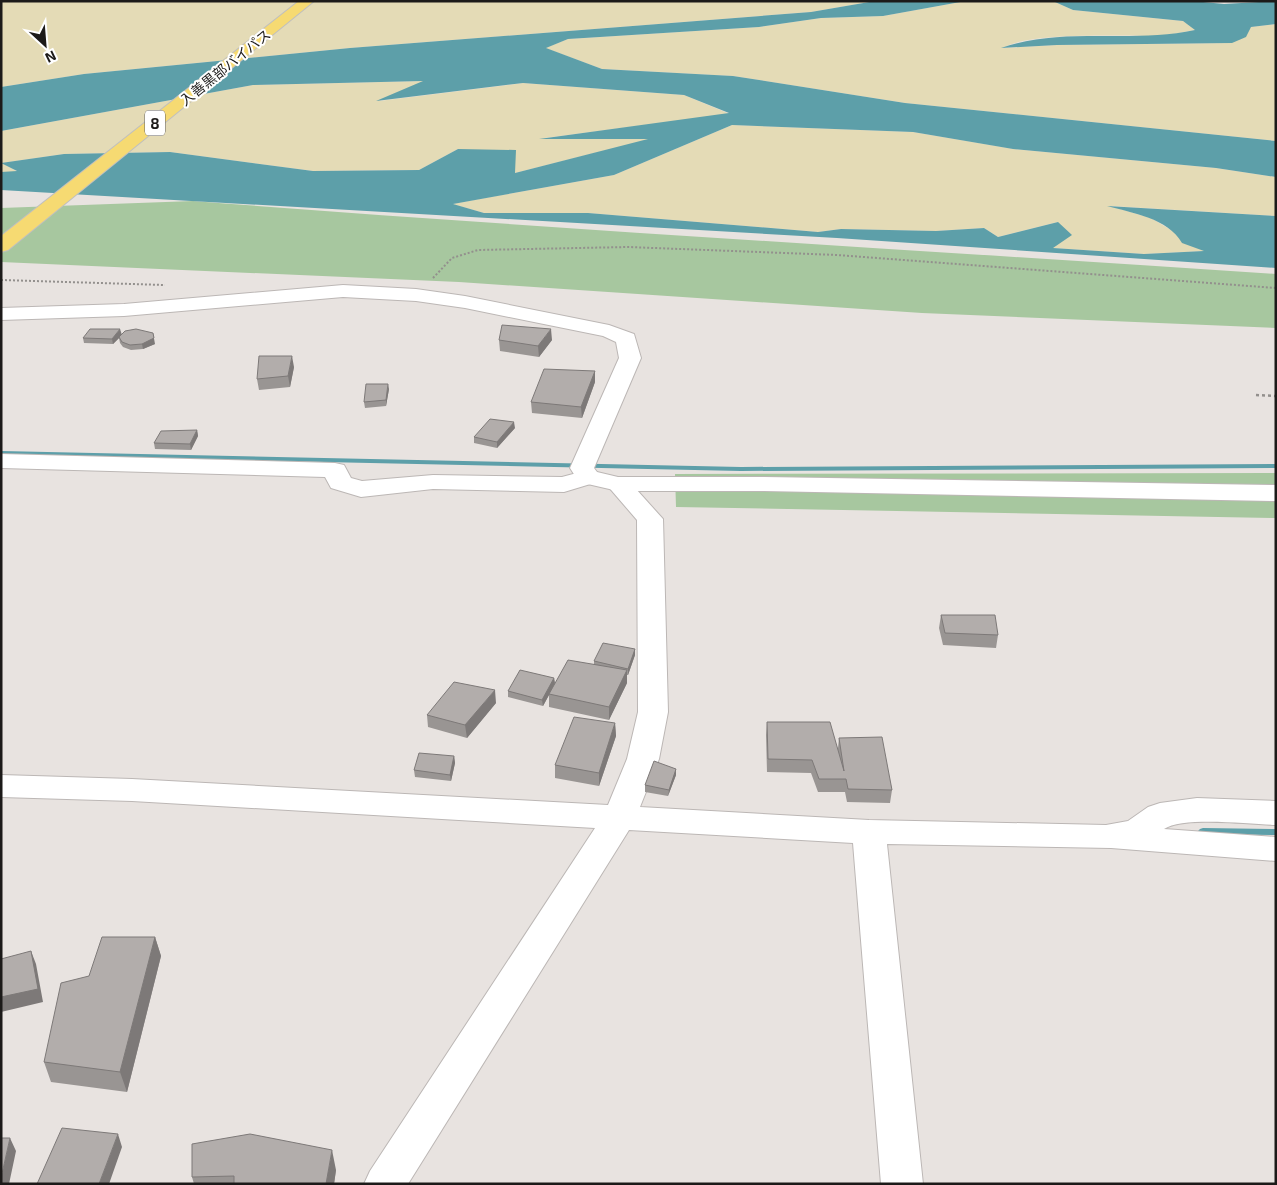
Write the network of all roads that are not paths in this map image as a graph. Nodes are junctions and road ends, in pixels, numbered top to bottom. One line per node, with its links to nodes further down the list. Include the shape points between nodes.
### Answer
1 (308, 1): 2 (highway, 入善黒部バイパス / 8)
2 (1, 246)
3 (1, 314): 5 (street, via 124,310 343,291 465,302 610,330 626,338 630,358 582,468)
4 (1, 461): 5 (street, via 335,470 340,482 361,489 433,482 564,486)
5 (588, 477): 6 (street)
6 (618, 484): 7 (street); 10 (street, via 650,519 654,684 653,712 643,759)
7 (1276, 492)
8 (1, 786): 10 (street, via 132,790)
9 (1276, 813): 12 (street, via 1197,810 1160,815 1137,831)
10 (620, 817): 11 (street); 14 (street)
11 (869, 832): 12 (street); 15 (street)
12 (1106, 838): 13 (street)
13 (1276, 849)
14 (386, 1184)
15 (902, 1184)

